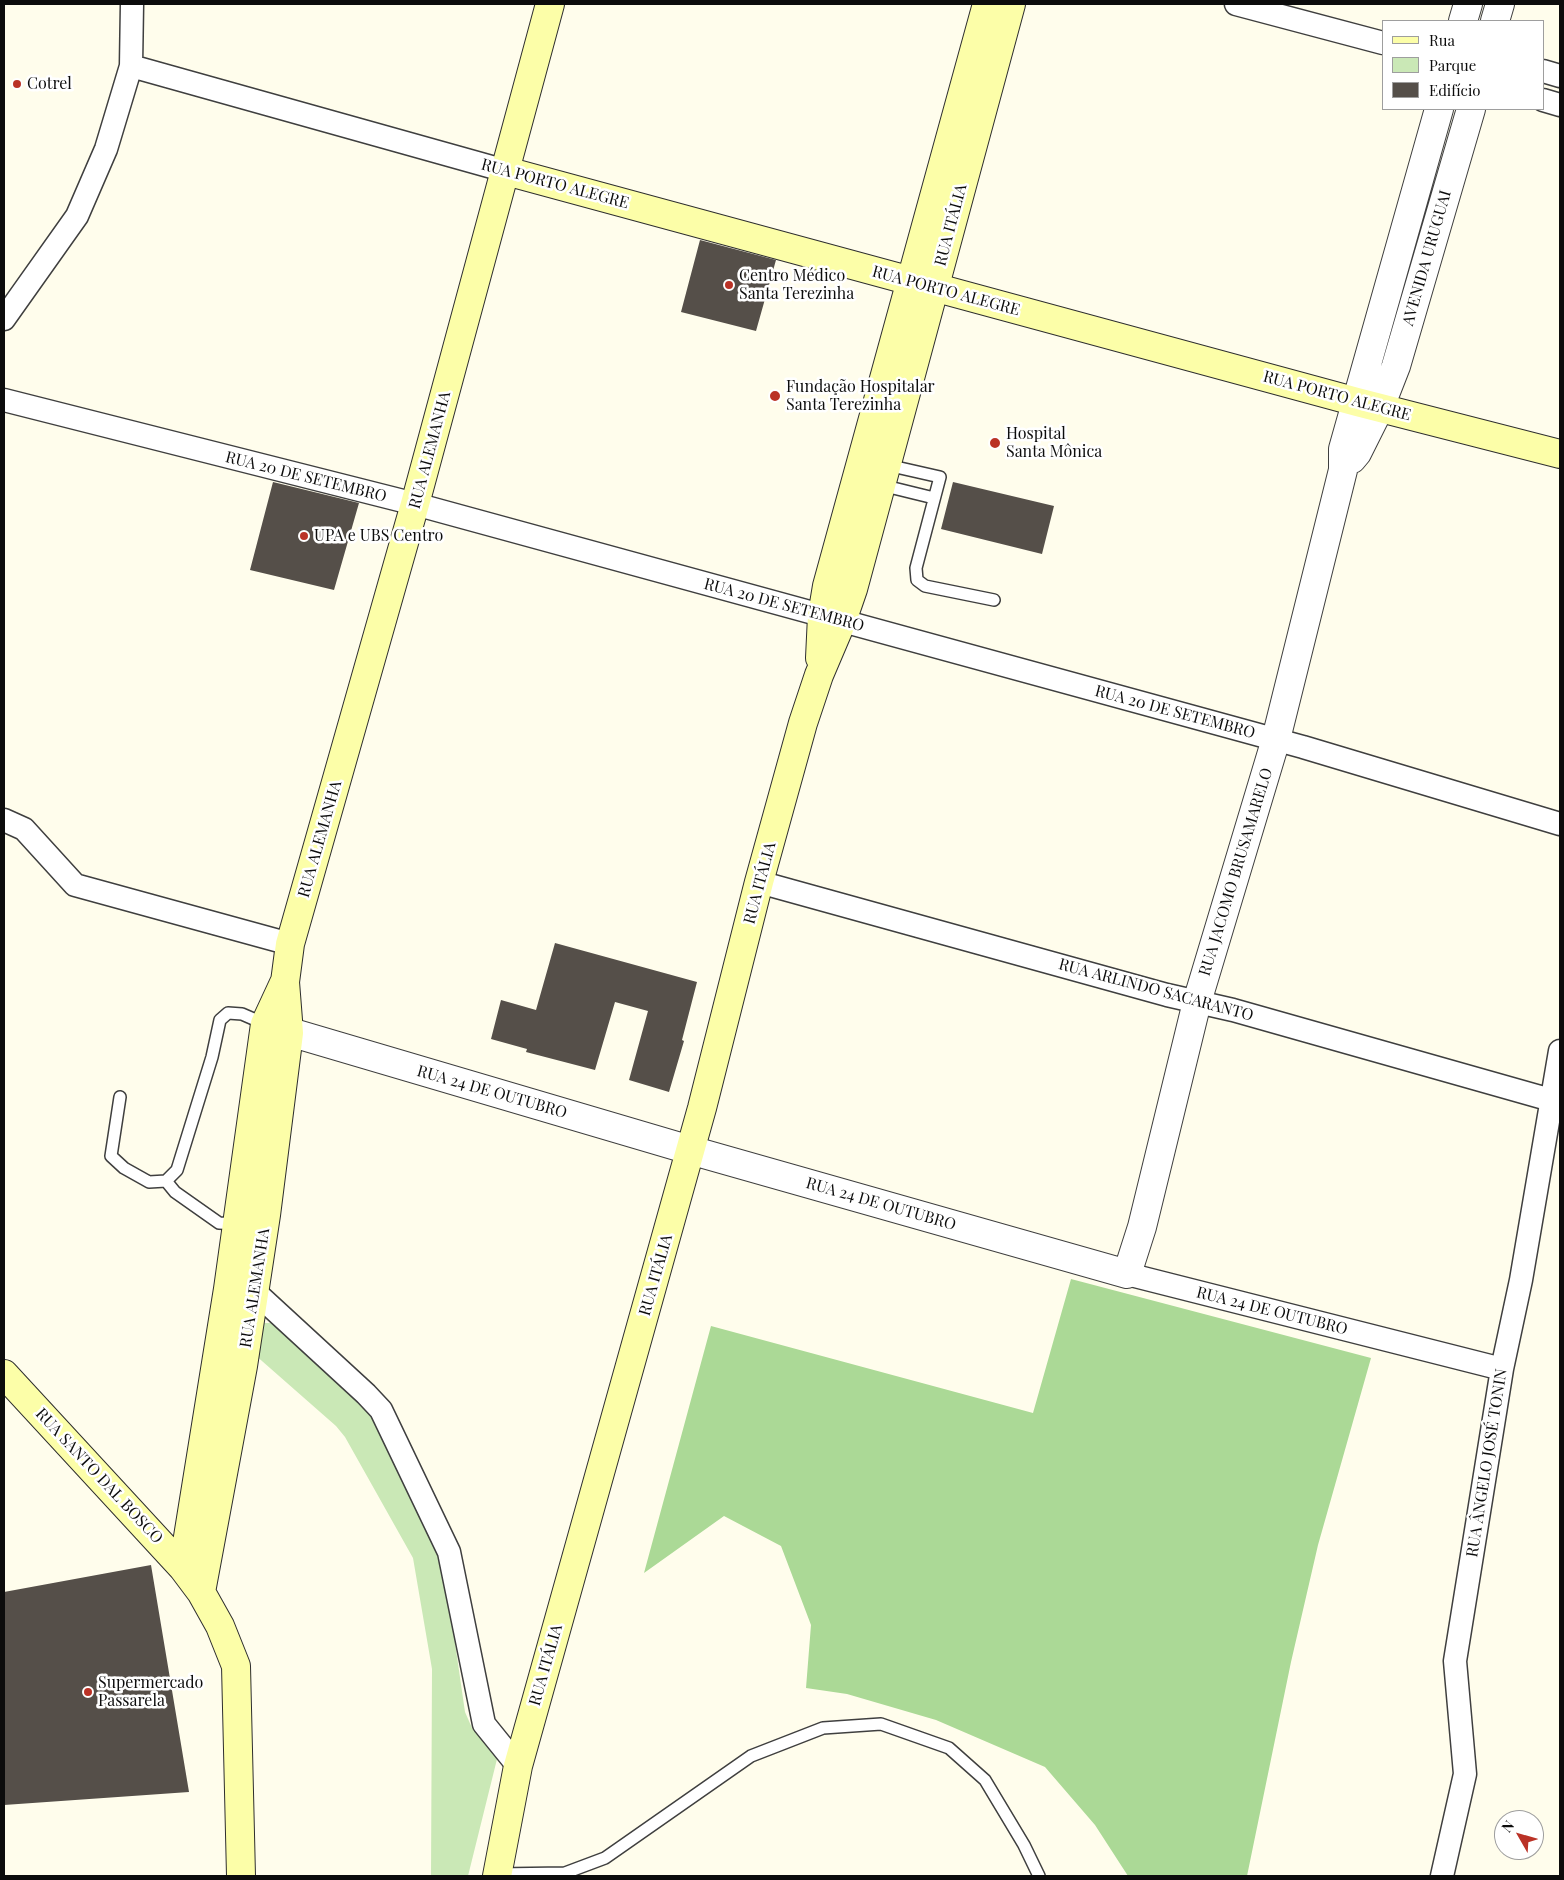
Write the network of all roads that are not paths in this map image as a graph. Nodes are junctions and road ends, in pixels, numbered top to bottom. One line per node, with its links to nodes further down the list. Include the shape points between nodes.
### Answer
1 (132, 4): 11 (street)
2 (550, 4): 18 (main road, RUA ALEMANHA)
3 (987, 4): 21 (main road, RUA ITÁLIA)
4 (1011, 4): 21 (main road, RUA ITÁLIA)
5 (1236, 4): 10 (street)
6 (1468, 4): 8 (street)
7 (1500, 4): 9 (street)
8 (1463, 20)
9 (1496, 20)
10 (1382, 43)
11 (131, 66): 18 (street, RUA PORTO ALEGRE); 22 (street, via 106,149 77,216)
12 (1544, 71): 13 (street)
13 (1560, 76)
14 (1544, 100): 15 (street)
15 (1560, 105)
16 (1439, 110): 19 (street, AVENIDA URUGUAI)
17 (1470, 110): 20 (street, AVENIDA URUGUAI)
18 (506, 171): 21 (main road, RUA PORTO ALEGRE); 28 (main road, RUA ALEMANHA)
19 (1414, 200): 20 (street); 24 (street, AVENIDA URUGUAI)
20 (1443, 206): 24 (street, AVENIDA URUGUAI, via 1396,366)
21 (922, 284): 24 (main road, RUA PORTO ALEGRE); 26 (main road, RUA ITÁLIA); 30 (main road, RUA ITÁLIA, via 827,586)
22 (4, 319)
23 (4, 400): 28 (street, RUA 20 DE SETEMBRO)
24 (1368, 404): 25 (main road, RUA PORTO ALEGRE); 31 (street, RUA JACOMO BRUSAMARELO, via 1343,449 1343,470)
25 (1560, 454)
26 (884, 475): 27 (lane); 27 (lane, via 940,477); 30 (main road, RUA ITÁLIA, via 854,589)
27 (934, 498): 29 (lane, via 916,568 917,580 925,586)
28 (415, 504): 30 (street, RUA 20 DE SETEMBRO); 35 (main road, RUA ALEMANHA)
29 (994, 600)
30 (832, 619): 31 (street, RUA 20 DE SETEMBRO); 34 (main road, RUA ITÁLIA)
31 (1276, 739): 33 (street, RUA 20 DE SETEMBRO); 36 (street, RUA JACOMO BRUSAMARELO)
32 (4, 820): 35 (street, via 24,829 75,885)
33 (1560, 824)
34 (759, 882): 36 (street, RUA ARLINDO SACARANTO); 41 (main road, RUA ITÁLIA)
35 (290, 944): 37 (main road, RUA ALEMANHA)
36 (1197, 1002): 40 (street, RUA ARLINDO SACARANTO); 45 (street, RUA JACOMO BRUSAMARELO, via 1142,1227)
37 (277, 1028): 41 (street, RUA 24 DE OUTUBRO); 42 (lane, via 242,1014 228,1013 220,1020 212,1057 176,1170); 43 (main road, RUA ALEMANHA); 44 (main road, RUA ALEMANHA)
38 (1560, 1051): 40 (street, RUA ÂNGELO JOSÉ TONIN)
39 (120, 1096): 42 (lane, via 111,1156 124,1168 149,1182)
40 (1552, 1100): 47 (street, RUA ÂNGELO JOSÉ TONIN)
41 (690, 1150): 45 (street, RUA 24 DE OUTUBRO); 50 (main road, RUA ITÁLIA)
42 (166, 1181): 44 (lane, via 175,1192 219,1222)
43 (266, 1215): 44 (lane); 46 (main road, RUA ALEMANHA)
44 (236, 1224): 49 (main road, RUA ALEMANHA)
45 (1127, 1274): 47 (street, RUA 24 DE OUTUBRO)
46 (254, 1291): 49 (main road, RUA ALEMANHA, via 242,1366); 50 (street, via 382,1410 449,1552 484,1724)
47 (1502, 1369): 54 (street, RUA ÂNGELO JOSÉ TONIN, via 1455,1661 1465,1774)
48 (4, 1374): 49 (main road, RUA SANTO DAL BOSCO)
49 (192, 1580): 52 (main road, RUA SANTO DAL BOSCO, via 220,1626 236,1666)
50 (518, 1766): 51 (main road, RUA ITÁLIA)
51 (497, 1875): 53 (lane, via 565,1873 605,1858 751,1756 823,1728 881,1724 949,1748 985,1780)
52 (240, 1876)
53 (1039, 1876)
54 (1442, 1876)

